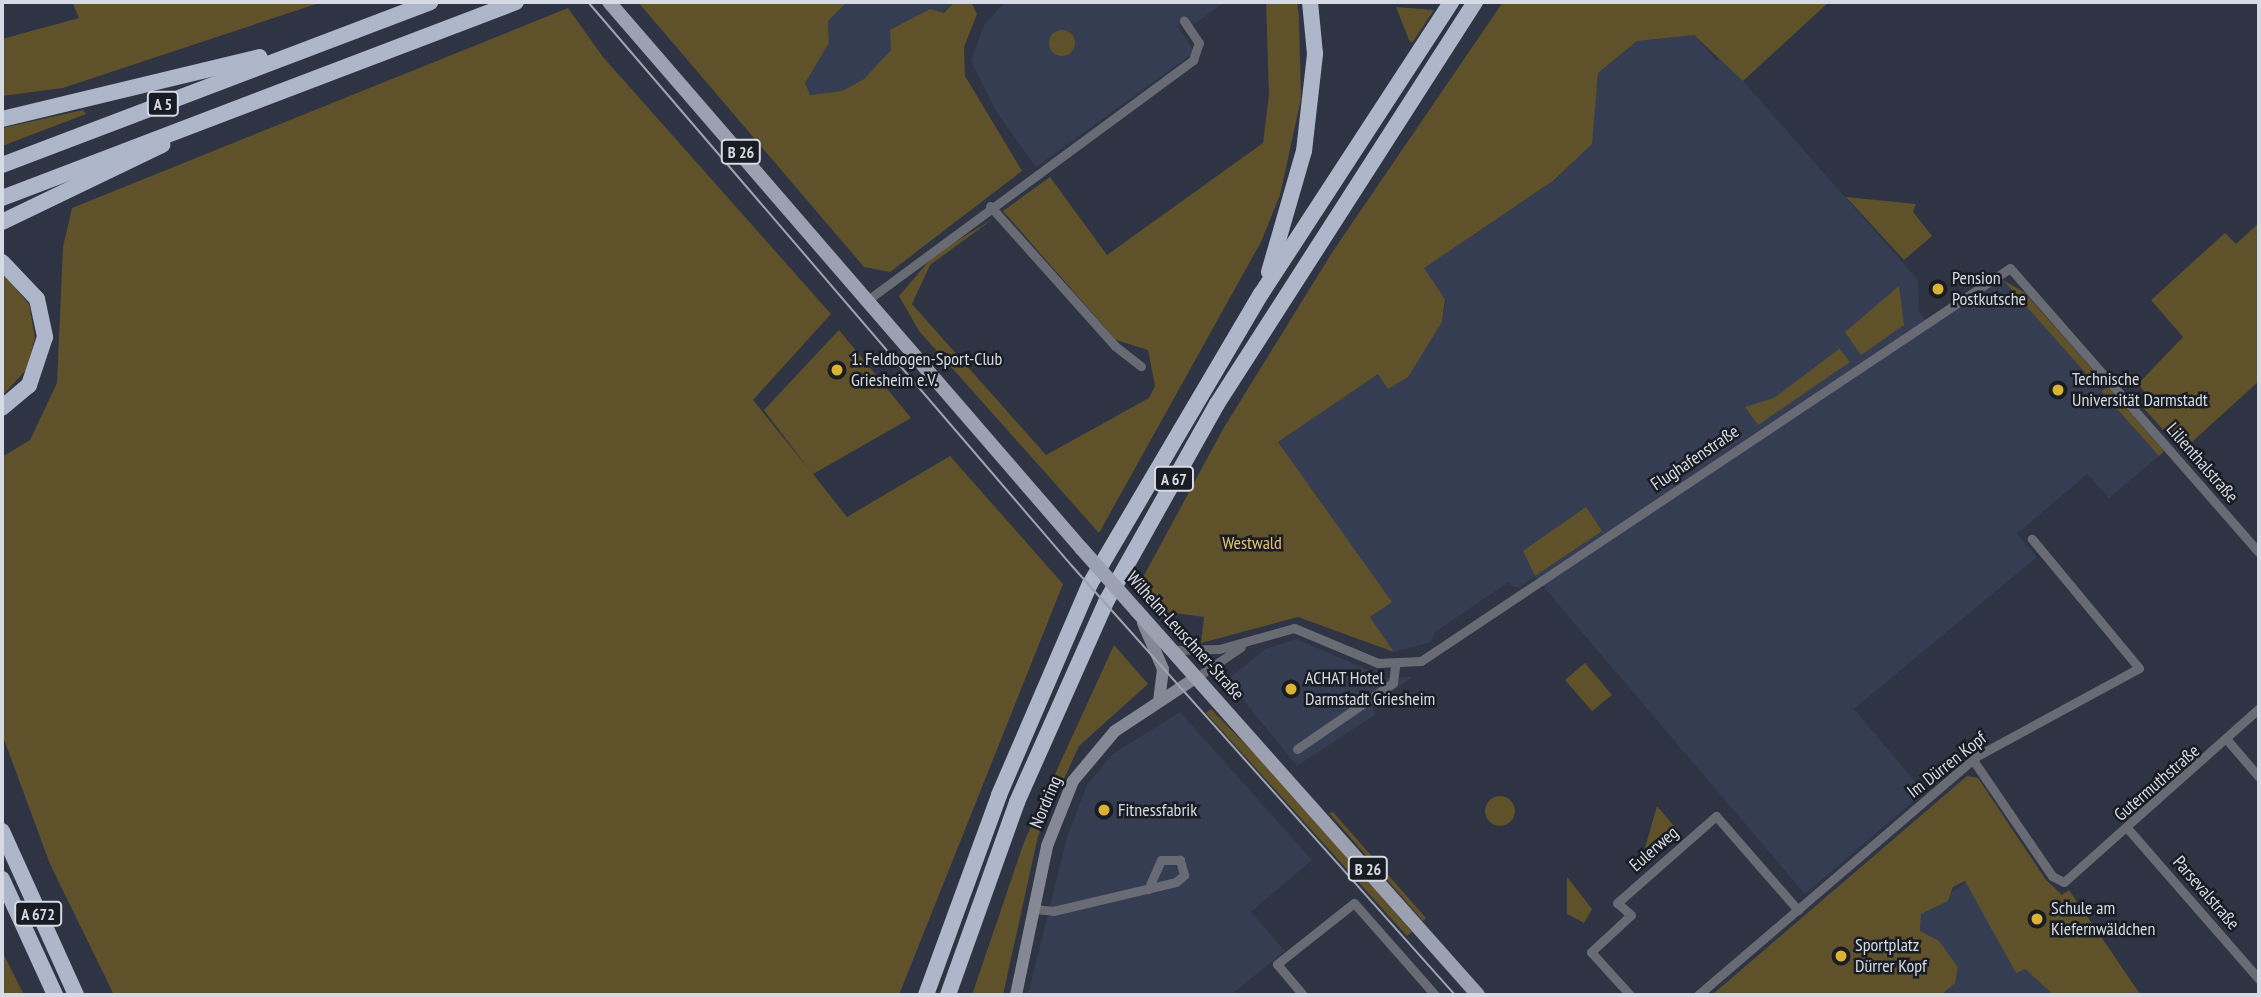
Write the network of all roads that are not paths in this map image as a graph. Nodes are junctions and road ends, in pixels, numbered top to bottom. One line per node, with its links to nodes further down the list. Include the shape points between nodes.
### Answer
1 (430, 2): 8 (highway, A 5)
2 (516, 2): 9 (highway, A 5)
3 (609, 2): 18 (main road, Wilhelm-Leuschner-Straße / B 26)
4 (1310, 2): 17 (highway, A 67, via 1315,54 1304,151)
5 (1451, 2): 17 (highway, A 67)
6 (1475, 2): 44 (highway, A 67, via 1217,404 1107,600 1017,802)
7 (1184, 20): 13 (street, via 1199,43 1193,60)
8 (324, 42): 10 (highway); 11 (highway, A 5)
9 (214, 116): 12 (highway, A 5); 14 (highway, A 5)
10 (2, 119)
11 (2, 165)
12 (2, 198)
13 (990, 205): 18 (street); 19 (street, via 1110,340)
14 (2, 222)
15 (2, 262): 20 (highway, via 37,299 45,337 29,385)
16 (2010, 268): 22 (street, Lilienthalstraße); 26 (street, Flughafenstraße, via 1435,654)
17 (1261, 294): 43 (highway, A 67, via 1090,584 999,795)
18 (869, 299): 23 (main road, Wilhelm-Leuschner-Straße / B 26, bridge)
19 (1141, 366)
20 (2, 408)
21 (2032, 540): 32 (street, Im Dürren Kopf, via 2139,668)
22 (2259, 552)
23 (1136, 610): 25 (main road, Wilhelm-Leuschner-Straße / B 26); 28 (main road, via 1163,669)
24 (1251, 640): 25 (street, via 1209,650); 26 (street, via 1285,628 1310,630); 27 (street)
25 (1173, 650): 27 (main road, Wilhelm-Leuschner-Straße / B 26)
26 (1395, 667): 31 (street, via 1393,683)
27 (1197, 677): 28 (main road, Nordring); 48 (main road, Wilhelm-Leuschner-Straße / B 26)
28 (1159, 701): 38 (main road, Nordring, via 1104,741 1073,781 1051,831)
29 (2259, 708): 30 (street, Gutermuthstraße)
30 (2228, 741): 33 (street); 34 (street, Gutermuthstraße)
31 (1297, 749)
32 (1973, 760): 34 (street, Gutermuthstraße, via 2053,878 2072,878); 39 (street, Im Dürren Kopf)
33 (2259, 777)
34 (2128, 829): 40 (street, Parsevalstraße)
35 (2, 831): 42 (highway, A 672)
36 (2, 879): 41 (highway, A 672)
37 (1148, 889): 38 (street, via 1053,911)
38 (1035, 909): 45 (main road, Nordring)
39 (1798, 910): 49 (street, Eulerweg, via 1716,816 1617,903 1631,915 1591,952); 50 (street, Im Dürren Kopf)
40 (2259, 979)
41 (55, 995)
42 (76, 995)
43 (926, 995)
44 (948, 995)
45 (1016, 995)
46 (1303, 995): 47 (street, via 1277,964 1354,903)
47 (1435, 995)
48 (1478, 995)
49 (1630, 995)
50 (1698, 995)

